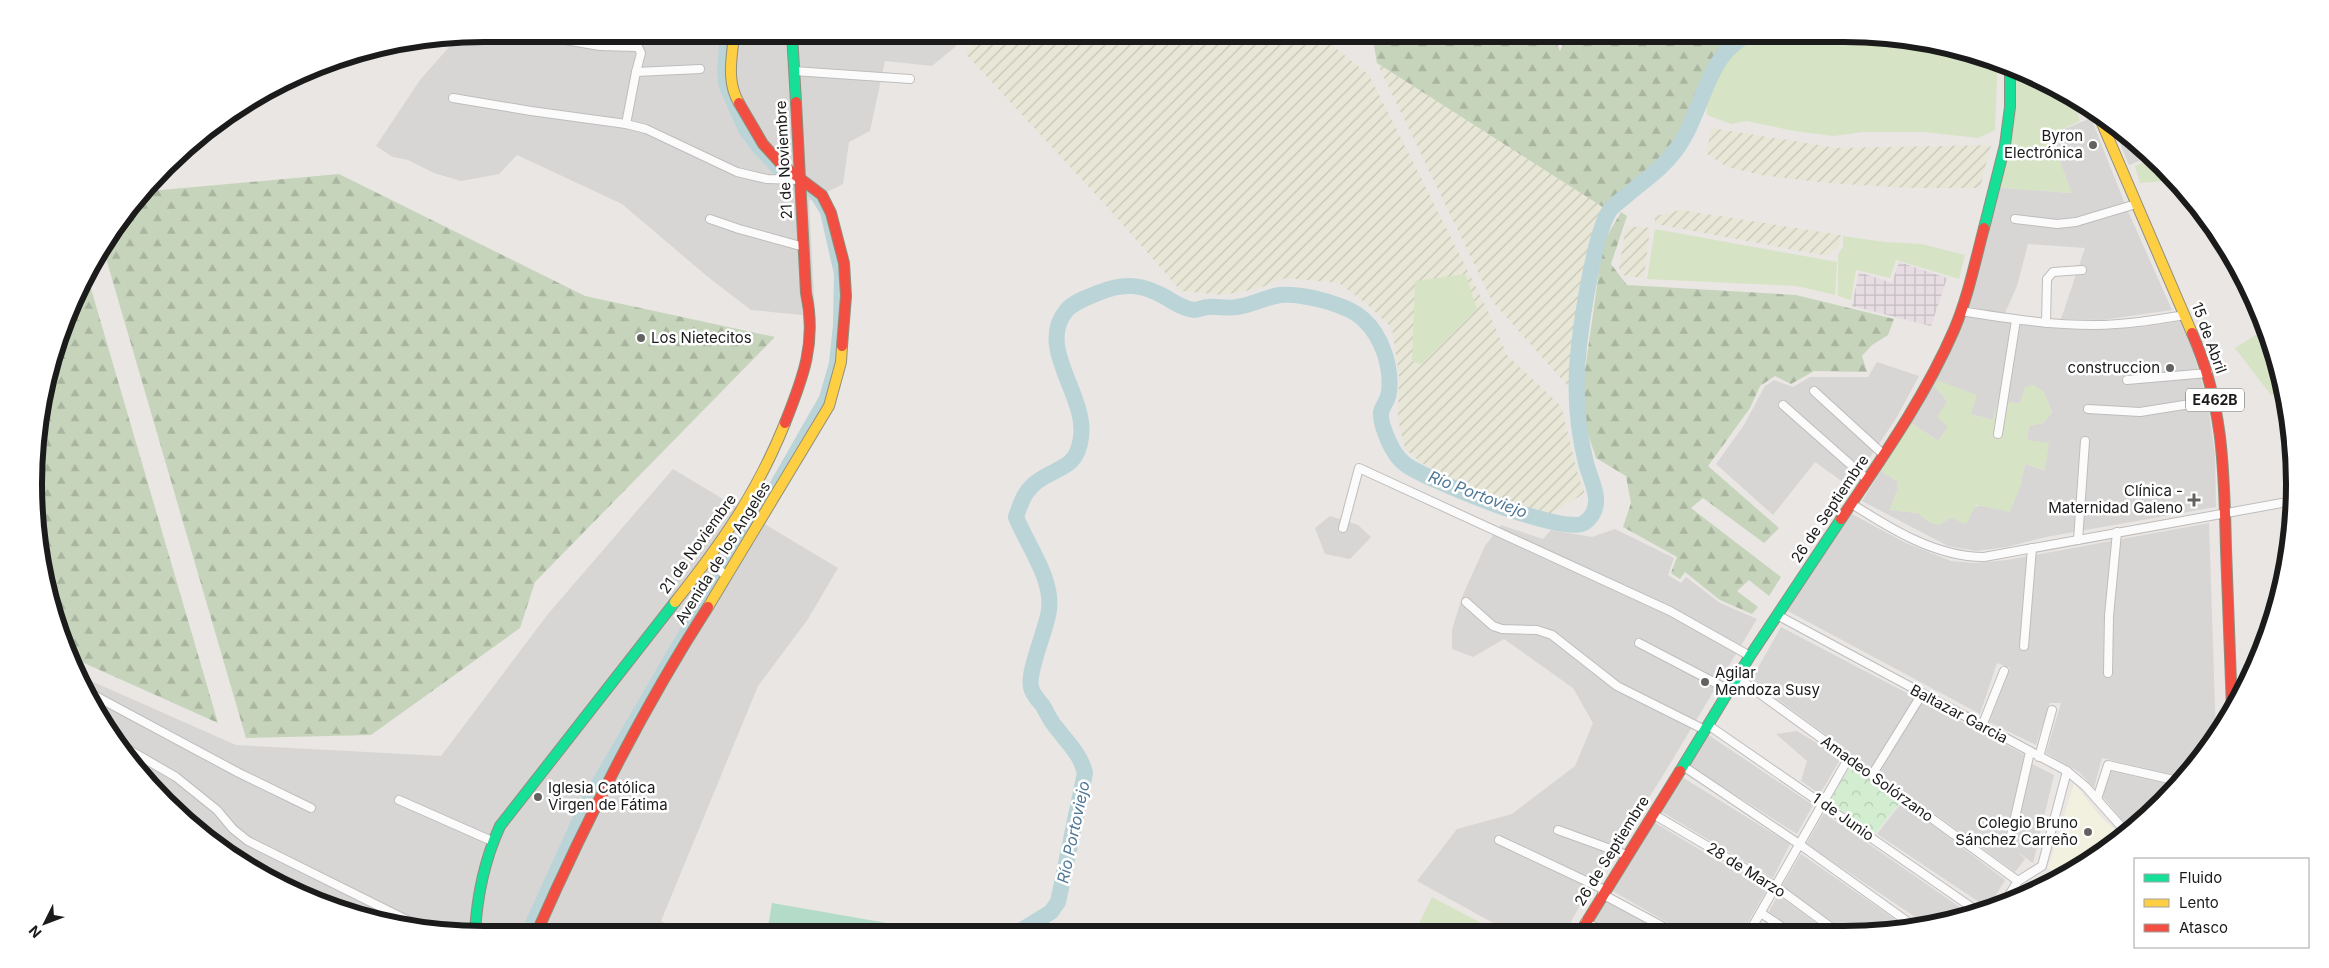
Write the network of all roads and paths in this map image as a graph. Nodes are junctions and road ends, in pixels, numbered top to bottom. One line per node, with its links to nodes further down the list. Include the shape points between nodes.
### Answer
1 (577, 42): 5 (street)
2 (600, 42): 5 (street)
3 (733, 42): 14 (street, Avenida de los Angeles, via 732,91 763,144)
4 (792, 42): 7 (street, 21 de Noviembre)
5 (600, 46): 8 (street, via 638,47 641,53)
6 (700, 69): 8 (street)
7 (794, 71): 10 (street); 14 (street, 21 de Noviembre)
8 (636, 72): 12 (street)
9 (2010, 75): 20 (street, 26 de Septiembre, via 2005,144)
10 (910, 79)
11 (453, 98): 12 (street)
12 (626, 124): 14 (street, via 646,129 737,172 767,179)
13 (2103, 126): 15 (street, 15 de Abril / E462B)
14 (800, 180): 18 (street, 21 de Noviembre); 42 (street, Avenida de los Angeles, via 822,195 838,236 846,296 841,362 824,415)
15 (2136, 204): 17 (street, via 2076,222 2057,224); 21 (street, 15 de Abril / E462B)
16 (710, 219): 18 (street)
17 (2016, 219)
18 (804, 247): 41 (street, 21 de Noviembre, via 806,292 811,316 801,383 787,422 758,483)
19 (2082, 270): 23 (street, via 2050,274 2047,279)
20 (1961, 311): 22 (street); 32 (street, 26 de Septiembre, via 1940,360)
21 (2185, 315): 23 (street, via 2093,325); 24 (street, 15 de Abril / E462B)
22 (2016, 320): 23 (street); 30 (street)
23 (2046, 324)
24 (2208, 373): 25 (street); 27 (street, 15 de Abril / E462B)
25 (2127, 380)
26 (1814, 391): 32 (street)
27 (2215, 400): 29 (street, via 2140,412); 36 (street, 15 de Abril / E462B, via 2222,443)
28 (1783, 405): 33 (street)
29 (2088, 409)
30 (1998, 434)
31 (2085, 441): 39 (street)
32 (1884, 455): 33 (street, 26 de Septiembre)
33 (1868, 480): 35 (street, 26 de Septiembre)
34 (2286, 502): 36 (street)
35 (1852, 504): 40 (street, via 1913,539 1960,556 1984,557); 44 (street, 26 de Septiembre)
36 (2226, 514): 38 (street); 53 (street, 15 de Abril / E462B)
37 (1343, 528): 47 (street, via 1359,468 1670,611)
38 (2116, 532): 39 (street); 49 (street)
39 (2078, 540): 40 (street)
40 (2032, 548): 46 (street)
41 (711, 564): 42 (street); 75 (street, 21 de Noviembre, via 511,810)
42 (725, 575): 87 (street, Avenida de los Angeles, via 672,664 600,797)
43 (1466, 602): 57 (street, 1 de Junio, via 1493,626 1552,634 1617,686)
44 (1777, 615): 47 (street, 26 de Septiembre); 52 (street, Baltazar Garcia)
45 (1639, 643): 51 (street)
46 (2024, 646)
47 (1750, 656): 50 (street, 26 de Septiembre)
48 (2004, 671): 56 (street)
49 (2108, 674)
50 (1738, 677): 51 (street, 26 de Septiembre); 61 (street, Amadeo Solórzano)
51 (1729, 690): 57 (street, 26 de Septiembre)
52 (1922, 694): 56 (street, Baltazar Garcia); 64 (street)
53 (2232, 696)
54 (98, 697): 69 (street)
55 (2052, 710): 60 (street)
56 (1982, 726): 59 (street, Baltazar Garcia)
57 (1706, 728): 62 (street, 26 de Septiembre); 68 (street, 1 de Junio)
58 (134, 752): 84 (street, via 176,777 218,810 248,841)
59 (2030, 752): 60 (street, Baltazar Garcia); 73 (street)
60 (2039, 757): 63 (street, Baltazar Garcia)
61 (1848, 758): 64 (street, Amadeo Solórzano); 68 (street)
62 (1683, 766): 70 (street, 26 de Septiembre); 76 (street)
63 (2067, 771): 66 (street, Baltazar Garcia); 78 (street, via 2042,866)
64 (1872, 776): 78 (street, Amadeo Solórzano)
65 (2173, 780): 66 (street, via 2108,764)
66 (2097, 798): 71 (street, Baltazar Garcia)
67 (399, 800): 75 (street)
68 (1822, 803): 76 (street); 82 (street, 1 de Junio)
69 (311, 808)
70 (1653, 814): 77 (street, 26 de Septiembre); 79 (street, 28 de Marzo)
71 (2122, 827)
72 (1558, 830): 77 (street)
73 (2011, 835)
74 (1499, 840): 80 (street)
75 (492, 841): 86 (street, 21 de Noviembre, via 479,882)
76 (1799, 844): 79 (street); 85 (street)
77 (1627, 855): 80 (street, 26 de Septiembre)
78 (2018, 881): 81 (street)
79 (1775, 886): 83 (street); 92 (street, 28 de Marzo)
80 (1603, 892): 88 (street, 26 de Septiembre); 89 (street)
81 (2010, 893)
82 (1971, 907)
83 (1761, 913): 90 (street); 91 (street)
84 (403, 918)
85 (1907, 921)
86 (476, 926)
87 (539, 926)
88 (1583, 926)
89 (1661, 926)
90 (1753, 926)
91 (1780, 926)
92 (1830, 926)

